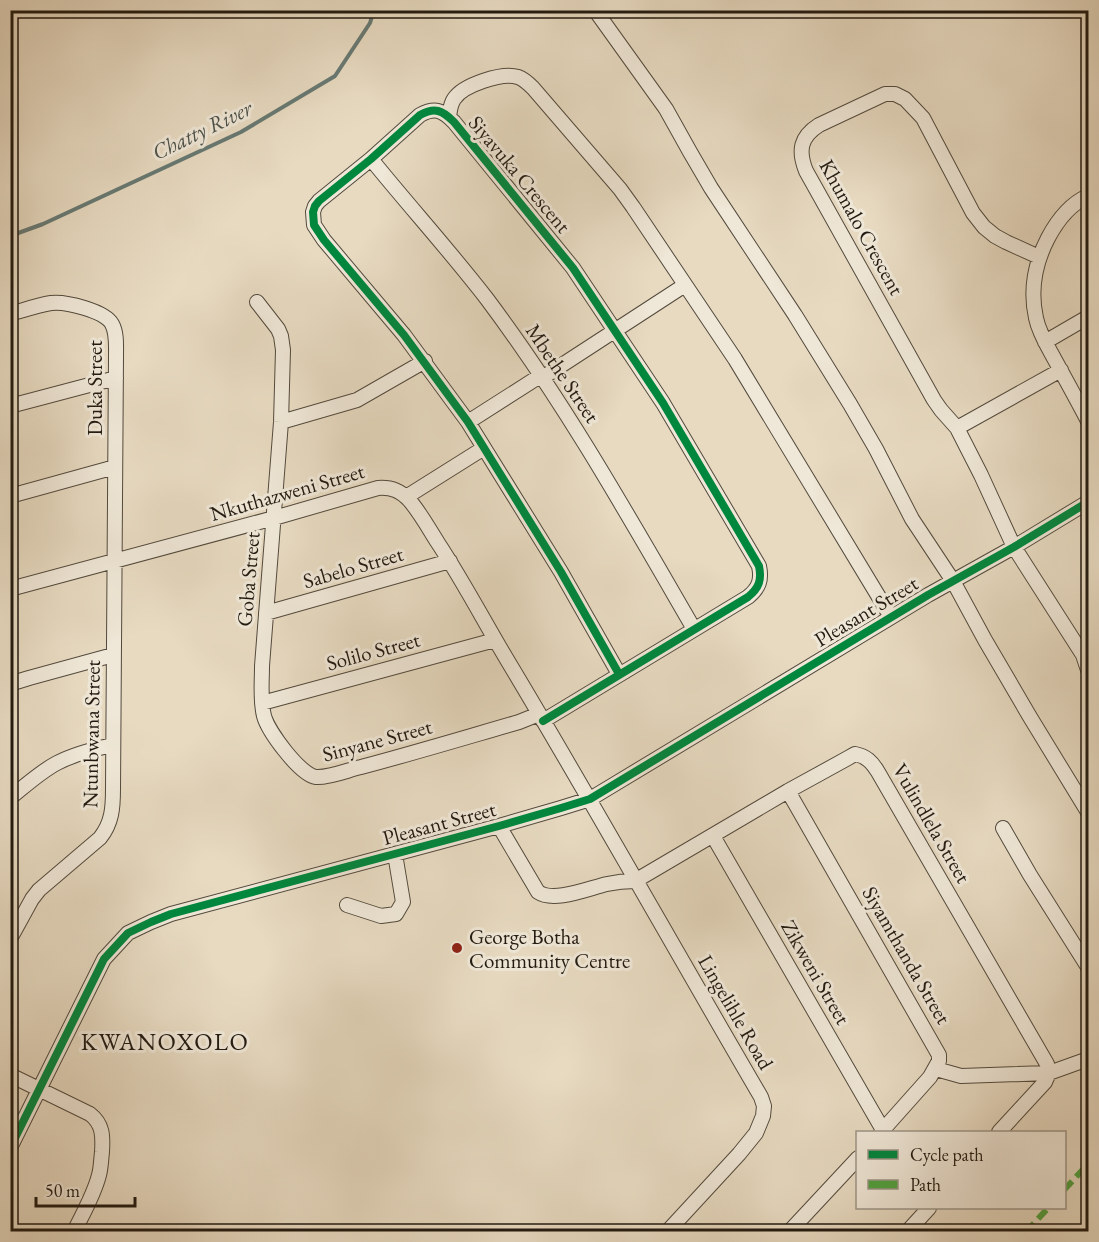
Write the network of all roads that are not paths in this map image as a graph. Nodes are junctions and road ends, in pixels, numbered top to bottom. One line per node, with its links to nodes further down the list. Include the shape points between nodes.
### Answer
1 (595, 10): 30 (street, via 666,110 711,188 795,315 876,449 912,519)
2 (449, 117): 3 (street, Siyavuka Crescent, via 435,110 420,115); 6 (street, via 455,97 482,81 510,75 524,79 620,189); 10 (street, Siyavuka Crescent, via 563,255)
3 (371, 159): 12 (street, Siyavuka Crescent, via 319,201 313,212 314,225); 14 (street, Mbethe Street, via 486,298)
4 (1089, 196): 5 (street, via 1065,212)
5 (1039, 257): 11 (street, via 1033,303); 20 (street, Khumalo Crescent, via 995,236 977,219 922,118 905,99 885,94 819,125 805,138 800,154 806,171 934,400)
6 (685, 285): 10 (street); 33 (street, via 735,359)
7 (257, 302): 18 (street, Goba Street, via 282,336)
8 (10, 314): 15 (street, Duka Street, via 58,303 109,319 116,341)
9 (1089, 317): 11 (street)
10 (614, 330): 14 (street); 34 (street, Siyavuka Crescent, via 663,404 761,573 753,593)
11 (1045, 342): 13 (street)
12 (424, 361): 18 (street, via 357,400); 19 (street, Siyavuka Crescent)
13 (1061, 370): 17 (street); 20 (street)
14 (541, 377): 19 (street); 34 (street, Mbethe Street)
15 (116, 378): 16 (street); 22 (street, Duka Street)
16 (10, 406)
17 (1089, 421)
18 (280, 422): 26 (street, Goba Street)
19 (468, 422): 21 (street, Siyavuka Crescent)
20 (957, 428): 27 (street, Khumalo Crescent)
21 (484, 448): 24 (street); 39 (street, Siyavuka Crescent)
22 (115, 467): 23 (street); 28 (street, Duka Street)
23 (10, 496)
24 (406, 496): 26 (street, Nkuthazweni Street, via 393,489 378,488); 29 (street)
25 (1089, 502): 27 (street, Pleasant Street)
26 (274, 518): 28 (street, Nkuthazweni Street); 32 (street, Goba Street)
27 (1014, 547): 30 (street, Pleasant Street); 36 (street, Khumalo Crescent)
28 (114, 561): 31 (street, Nkuthazweni Street); 37 (street, Ntunbwana Street)
29 (450, 561): 32 (street, Sabelo Street); 35 (street)
30 (953, 581): 33 (street, Pleasant Street); 47 (street)
31 (10, 589)
32 (266, 613): 41 (street, Goba Street)
33 (891, 617): 46 (street, Pleasant Street)
34 (694, 629): 39 (street, Siyavuka Crescent)
35 (495, 640): 41 (street, Solilo Street); 42 (street)
36 (1086, 653): 38 (street, Khumalo Crescent)
37 (113, 655): 40 (street); 43 (street, Ntunbwana Street)
38 (1089, 670)
39 (619, 674): 42 (street, Siyavuka Crescent)
40 (10, 685)
41 (262, 704): 42 (street, Sinyane Street, via 268,728 300,768 316,777)
42 (541, 717): 46 (street)
43 (112, 745): 45 (street, via 56,763); 54 (street, Ntunbwana Street, via 113,807 108,827 39,890)
44 (788, 791): 50 (street, Vulindlela Street); 57 (street, Siyamthanda Street, via 937,1049); 58 (street, Vulindlela Street, via 855,754 873,763 1042,1054)
45 (10, 798)
46 (590, 799): 48 (street, Pleasant Street); 52 (street, Lingelihle Road)
47 (1089, 812)
48 (499, 826): 51 (street, Pleasant Street); 52 (street, via 541,895 562,895)
49 (1003, 828): 55 (street)
50 (713, 836): 52 (street, Vulindlela Street); 61 (street, Zikweni Street)
51 (395, 854): 53 (street, via 403,902 396,914 381,916); 60 (street, Pleasant Street, via 171,914 128,933 104,959)
52 (635, 881): 67 (street, Lingelihle Road, via 764,1106 756,1133)
53 (347, 905)
54 (12, 931)
55 (1089, 967)
56 (1089, 1059): 58 (street)
57 (936, 1069): 58 (street, via 961,1076); 61 (street)
58 (1049, 1073): 62 (street)
59 (10, 1075): 60 (street)
60 (39, 1089): 63 (street, Pleasant Street); 66 (street, via 90,1114 101,1128 99,1174)
61 (882, 1131)
62 (1000, 1131)
63 (10, 1148)
64 (856, 1160): 68 (street)
65 (928, 1209): 69 (street)
66 (74, 1232)
67 (667, 1232)
68 (789, 1232)
69 (907, 1232)

